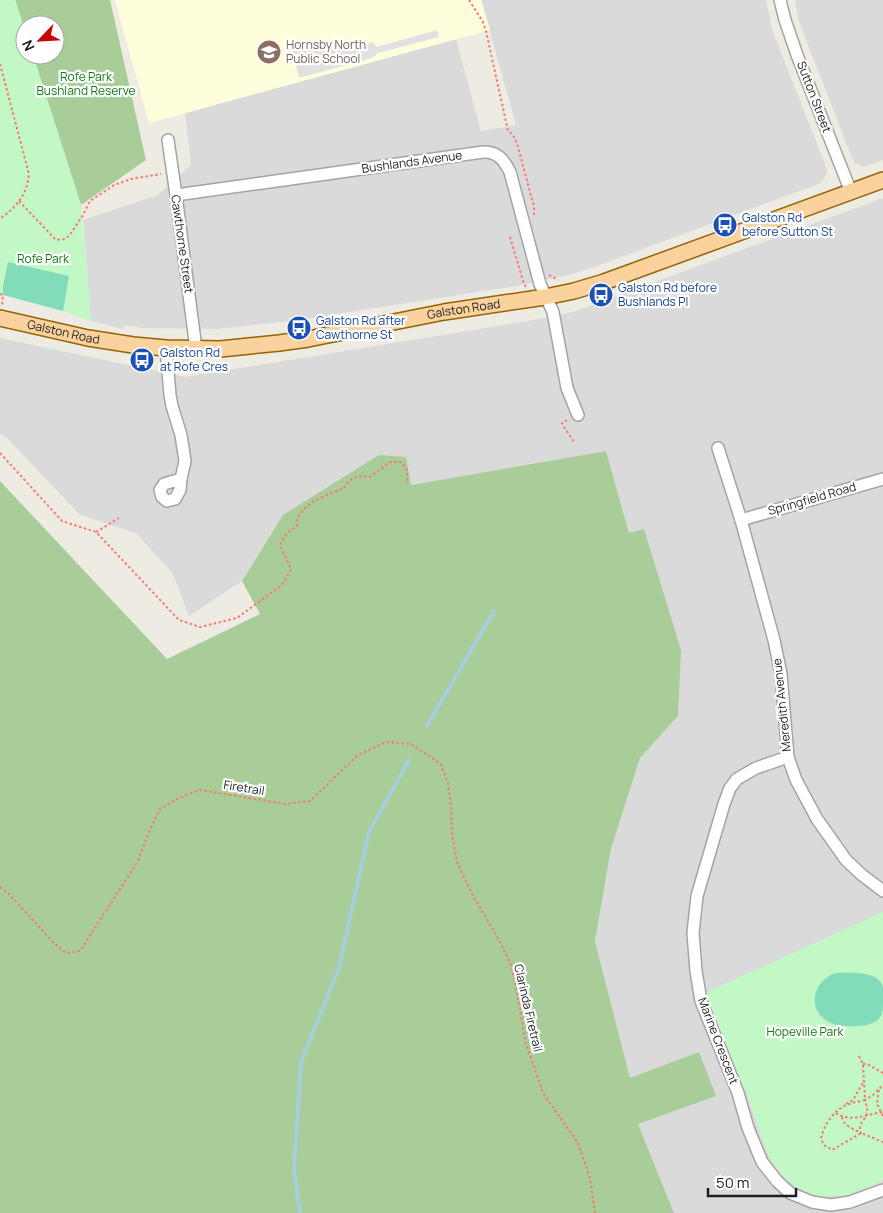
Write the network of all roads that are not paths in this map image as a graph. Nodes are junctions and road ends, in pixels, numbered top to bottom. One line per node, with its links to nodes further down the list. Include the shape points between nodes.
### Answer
1 (780, 0): 4 (street, Sutton Street, via 797,54)
2 (168, 140): 5 (street, Cawthorne Street)
3 (883, 180): 4 (main road, Galston Road)
4 (851, 192): 6 (main road, Galston Road, via 604,282)
5 (176, 195): 6 (street, Bushlands Avenue, via 494,153 510,172); 9 (street, Cawthorne Street)
6 (545, 297): 9 (main road, Galston Road, via 278,343); 10 (street, via 553,312 567,388)
7 (1, 312): 8 (main road, Galston Road, via 88,338)
8 (166, 348): 9 (main road, Galston Road); 12 (street, via 170,395 182,435 185,461)
9 (196, 349)
10 (578, 415)
11 (718, 448): 14 (street, Meredith Avenue)
12 (181, 479)
13 (883, 479): 14 (street, Springfield Road)
14 (741, 520): 15 (street, Meredith Avenue, via 781,674)
15 (788, 757): 16 (street, Meredith Avenue, via 817,819 846,860); 17 (street, Marine Crescent, via 756,768 737,779 730,788 697,896 693,933 701,1001 762,1162 777,1181 790,1193 831,1205)
16 (883, 891)
17 (883, 1190)

